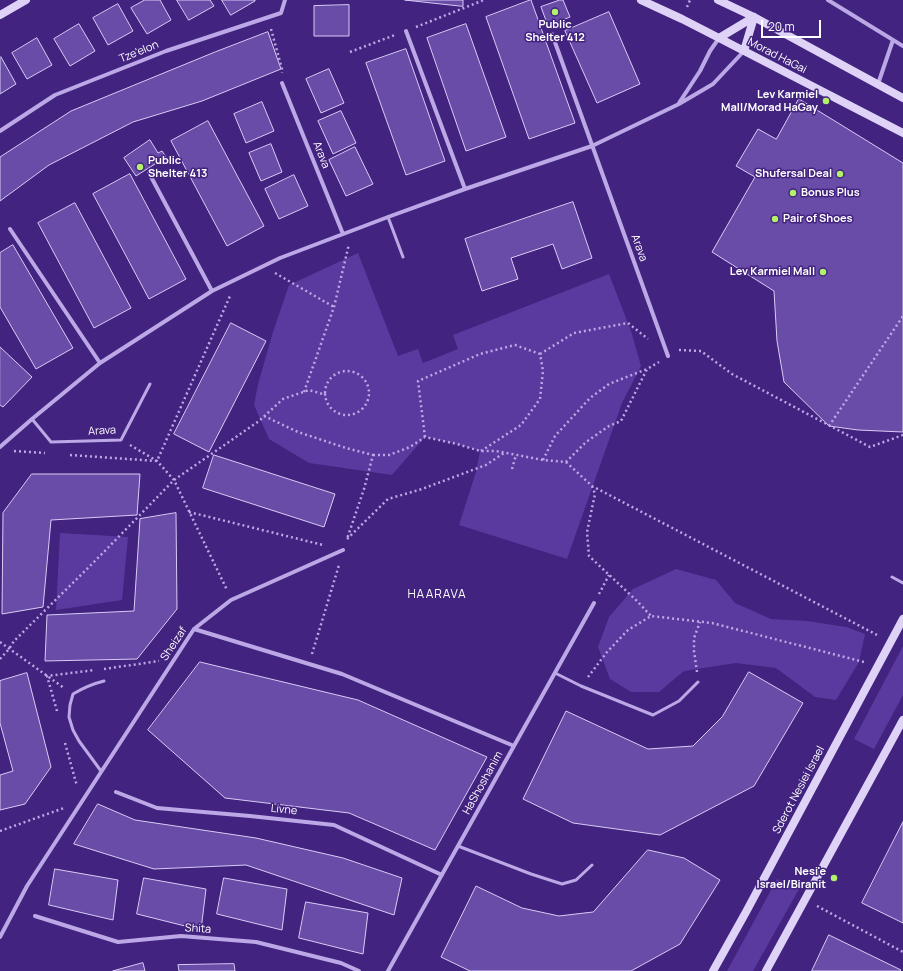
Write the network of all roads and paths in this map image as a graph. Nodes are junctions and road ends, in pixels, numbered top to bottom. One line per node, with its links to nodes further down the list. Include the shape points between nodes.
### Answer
1 (26, 0): 6 (main road)
2 (285, 0): 8 (street, Tze'elon, via 281,13)
3 (641, 0): 11 (main road, Morad HaGai)
4 (718, 0): 7 (main road, Morad HaGai)
5 (828, 0): 12 (street)
6 (0, 15)
7 (754, 17): 11 (main road); 14 (main road); 16 (main road, Morad HaGai)
8 (267, 18): 15 (path, via 282,69); 19 (street, Tze'elon, via 166,51 55,95)
9 (406, 31): 23 (street)
10 (552, 34): 21 (street, Arava)
11 (719, 38): 14 (main road, Morad HaGai); 18 (street)
12 (893, 40): 13 (street); 16 (street)
13 (903, 46)
14 (744, 51): 18 (street, via 713,84); 20 (main road, Morad HaGai)
15 (282, 83): 27 (street, Arava)
16 (878, 84): 17 (main road, Morad HaGai)
17 (903, 98)
18 (679, 104): 21 (street)
19 (0, 131)
20 (903, 133)
21 (592, 146): 23 (street); 35 (street, Arava)
22 (149, 173): 31 (street)
23 (465, 189): 24 (street)
24 (388, 217): 26 (street); 28 (lane)
25 (10, 229): 36 (street)
26 (352, 230): 27 (street); 32 (path)
27 (343, 234): 29 (street)
28 (403, 257)
29 (263, 266): 30 (street); 32 (path)
30 (238, 278): 31 (street); 56 (path)
31 (212, 291): 36 (street)
32 (334, 307): 39 (path)
33 (903, 316): 43 (path)
34 (540, 354): 35 (path, via 574,333 628,323); 45 (path, via 515,345 480,354 418,381); 49 (path, via 543,372 540,399 521,425)
35 (668, 356): 37 (path); 43 (path, via 680,350 700,351 732,374)
36 (100, 364): 42 (street)
37 (647, 369): 55 (path, via 609,384 590,398 555,436); 57 (path, via 621,421 586,442)
38 (150, 384): 46 (lane, Arava)
39 (304, 392): 40 (path, via 309,390); 41 (path, via 283,399)
40 (326, 395): 40 (path, via 329,381 341,372 356,372 362,376 369,388 367,402 363,408 350,414 343,414 331,408)
41 (264, 416): 53 (path, via 298,432); 59 (path)
42 (32, 419): 46 (lane, Arava, via 51,442); 47 (street)
43 (829, 426): 44 (path, via 870,447)
44 (903, 435)
45 (425, 437): 49 (path); 53 (path, via 410,447 388,455)
46 (121, 440): 56 (path)
47 (0, 447)
48 (8, 450): 50 (path)
49 (480, 451): 51 (path)
50 (47, 453)
51 (504, 453): 54 (path); 62 (path, via 486,465 388,500)
52 (63, 454): 56 (path)
53 (373, 455): 62 (path)
54 (516, 455): 55 (path); 58 (path)
55 (543, 460): 57 (path)
56 (157, 461): 59 (path)
57 (566, 462): 60 (path)
58 (512, 469)
59 (174, 480): 61 (path); 75 (path)
60 (592, 486): 64 (path, via 595,494 588,532 589,556); 73 (path)
61 (189, 512): 63 (path); 67 (path)
62 (347, 540): 63 (path)
63 (343, 550): 67 (street); 79 (path)
64 (609, 575): 68 (path); 69 (path)
65 (892, 577): 66 (lane)
66 (903, 583)
67 (231, 600): 72 (street)
68 (594, 603): 80 (street, HaShoshanim)
69 (651, 616): 71 (path); 84 (path, via 628,630)
70 (903, 619): 103 (main road, Sderot Nesiei Israel)
71 (700, 622): 78 (path); 83 (path, via 694,638)
72 (194, 629): 77 (street, Sheizaf); 79 (street, Sheizaf)
73 (879, 636)
74 (0, 642): 75 (path)
75 (9, 648): 76 (path); 81 (path)
76 (0, 659)
77 (174, 659): 81 (path); 90 (street, Sheizaf)
78 (865, 662)
79 (309, 664): 89 (street, Sheizaf, via 342,674)
80 (554, 673): 84 (lane); 89 (street, HaShoshanim)
81 (47, 676): 85 (path); 86 (path)
82 (104, 681): 85 (lane, via 82,688)
83 (698, 682): 84 (lane, via 678,701 653,714)
84 (581, 686)
85 (73, 694): 90 (lane, via 69,717 71,723 79,741)
86 (57, 713)
87 (903, 720): 97 (main road)
88 (65, 742): 92 (path)
89 (514, 746): 94 (street, HaShoshanim)
90 (101, 771): 92 (street, Sheizaf)
91 (116, 792): 96 (street, Livne, via 157,808 334,825)
92 (82, 801): 93 (path); 99 (street, Sheizaf, via 27,886)
93 (0, 831)
94 (458, 846): 95 (lane, via 562,884 576,880); 96 (street, HaShoshanim)
95 (592, 865)
96 (442, 875): 102 (street, HaShoshanim)
97 (805, 900): 100 (path); 104 (main road)
98 (35, 916): 101 (street, Shita, via 118,942 181,936 256,942 341,963)
99 (0, 937)
100 (903, 952)
101 (359, 971)
102 (388, 971)
103 (713, 971)
104 (766, 971)

